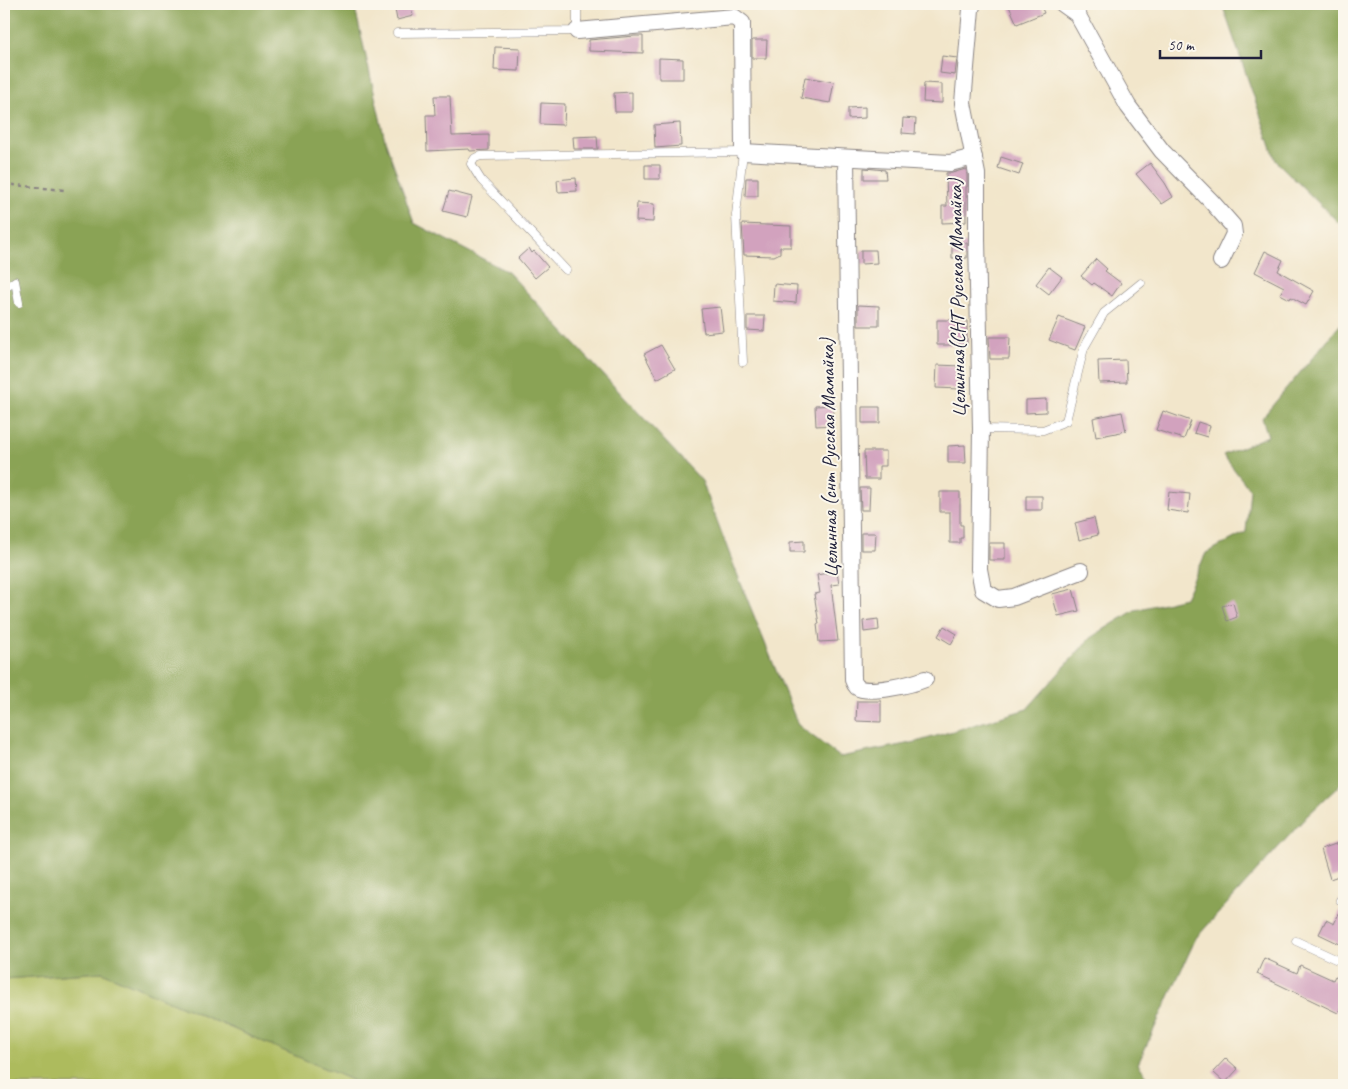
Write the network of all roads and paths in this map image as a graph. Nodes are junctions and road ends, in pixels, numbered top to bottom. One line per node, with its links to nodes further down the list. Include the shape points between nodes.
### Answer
1 (577, 4): 4 (lane)
2 (973, 4): 7 (street, Целинная(СНТ Русская Мамайка), via 963,103)
3 (1063, 4): 11 (street, via 1077,14 1128,106 1162,151 1233,226 1234,234)
4 (577, 31): 5 (lane); 6 (street, via 734,17 742,23)
5 (397, 33)
6 (744, 152): 8 (street, Целинная(СНТ Русская Мамайка)); 12 (lane, Целинная(СНТ Русская Мамайка), via 474,158 471,164 480,180); 16 (lane, via 736,215)
7 (974, 156): 8 (street, Целинная(СНТ Русская Мамайка), via 950,163); 17 (street, Целинная(СНТ Русская Мамайка), via 978,174)
8 (846, 158): 19 (street, Целинная (снт Русская Мамайка), via 853,680 856,686 873,690)
9 (4, 184): 10 (path)
10 (64, 190)
11 (1221, 261)
12 (566, 270)
13 (1141, 283): 17 (lane, Целинная(СНТ Русская Мамайка), via 1104,313 1084,348 1066,421 1042,430)
14 (4, 290): 15 (lane, via 14,281)
15 (19, 303)
16 (743, 362)
17 (981, 428): 18 (street, via 979,569 983,590 998,599 1014,597)
18 (1081, 570)
19 (925, 680)
20 (1296, 941): 21 (lane)
21 (1344, 963)

